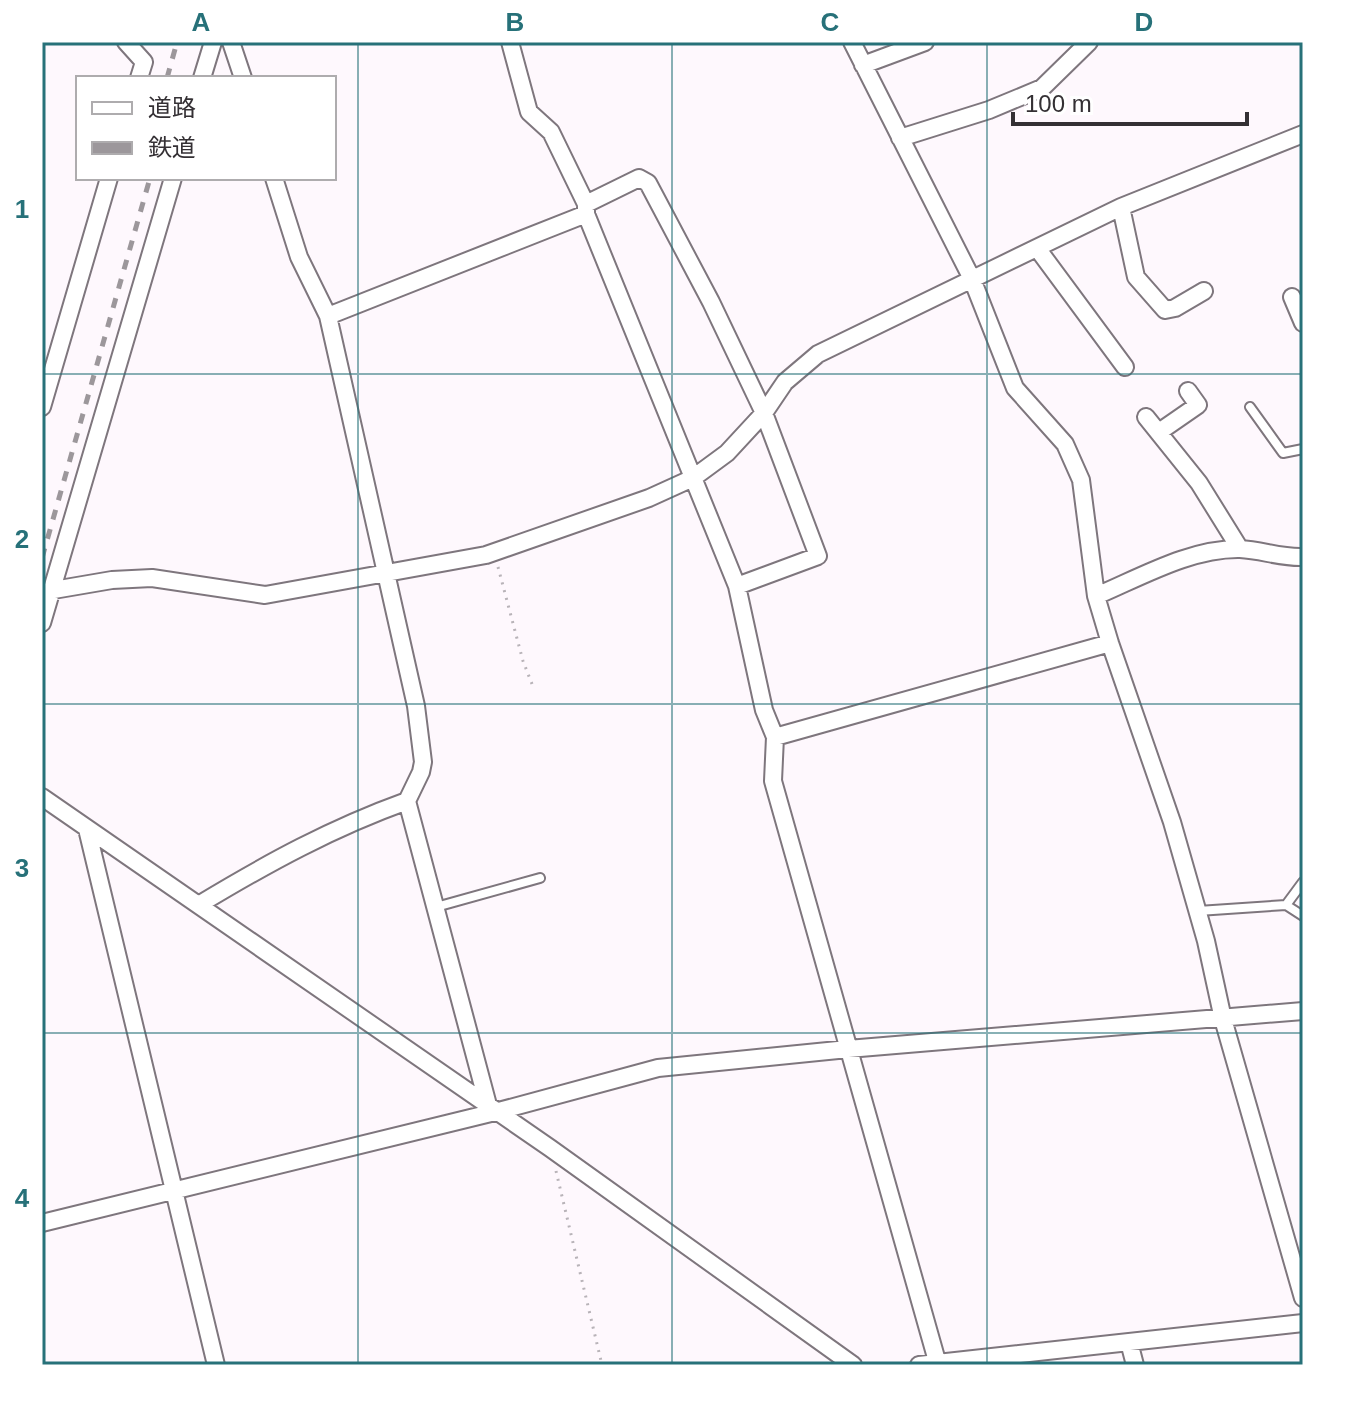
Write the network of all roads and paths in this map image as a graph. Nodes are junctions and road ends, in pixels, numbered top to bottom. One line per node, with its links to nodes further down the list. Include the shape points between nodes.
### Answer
1 (126, 42): 9 (street, via 144,62)
2 (213, 42): 10 (street)
3 (231, 42): 11 (street)
4 (510, 42): 18 (street, via 529,112 551,132)
5 (852, 42): 8 (street)
6 (925, 42): 8 (street)
7 (1089, 42): 13 (street, via 1042,88)
8 (863, 65): 13 (street)
9 (140, 76)
10 (203, 76)
11 (242, 76)
12 (1303, 134): 17 (street)
13 (900, 138): 20 (street)
14 (108, 180): 27 (street)
15 (172, 180): 39 (street)
16 (275, 180): 23 (street, via 299,257)
17 (1121, 207): 19 (street); 21 (street, via 1136,277 1165,310)
18 (586, 209): 23 (street); 29 (street, via 639,178 648,183); 33 (street)
19 (1037, 248): 20 (street); 25 (street)
20 (972, 279): 29 (street, via 818,354 785,382); 40 (street, via 1015,388 1065,444 1081,480)
21 (1204, 291)
22 (1292, 297): 24 (street)
23 (328, 316): 37 (street)
24 (1303, 323)
25 (1125, 367)
26 (1188, 391): 31 (street, via 1198,405)
27 (42, 407)
28 (1250, 407): 32 (lane, via 1283,453)
29 (764, 413): 33 (street, via 727,453); 38 (street, via 818,556)
30 (1146, 417): 31 (street)
31 (1159, 432): 34 (street)
32 (1303, 449)
33 (693, 478): 35 (street); 38 (street)
34 (1240, 549): 36 (street); 40 (street, via 1200,554)
35 (493, 552): 37 (street); 43 (path)
36 (1303, 557)
37 (386, 574): 39 (street, via 265,595 152,578); 46 (street, via 423,750 421,772)
38 (737, 586): 44 (street, via 764,710)
39 (47, 591): 41 (street)
40 (1096, 596): 42 (street)
41 (42, 623)
42 (1110, 643): 44 (street); 53 (street)
43 (532, 684)
44 (775, 737): 57 (street, via 773,781)
45 (42, 797): 47 (street)
46 (407, 801): 50 (street, via 332,830); 52 (street)
47 (87, 829): 50 (street); 60 (street)
48 (540, 878): 52 (lane)
49 (1303, 882): 51 (lane)
50 (200, 904): 58 (street)
51 (1286, 905): 53 (lane); 54 (lane)
52 (436, 907): 58 (street)
53 (1198, 911): 56 (street)
54 (1303, 916)
55 (1303, 1011): 56 (street)
56 (1223, 1019): 57 (street); 62 (street)
57 (848, 1049): 58 (street, via 658,1068); 65 (street)
58 (492, 1109): 59 (street); 60 (street)
59 (550, 1148): 67 (path); 68 (street)
60 (174, 1192): 61 (street); 66 (street)
61 (42, 1223)
62 (1303, 1298)
63 (1303, 1323): 64 (street)
64 (1129, 1342): 65 (street); 70 (street)
65 (937, 1361): 69 (street)
66 (216, 1365)
67 (602, 1365)
68 (853, 1365)
69 (919, 1365)
70 (1135, 1365)

